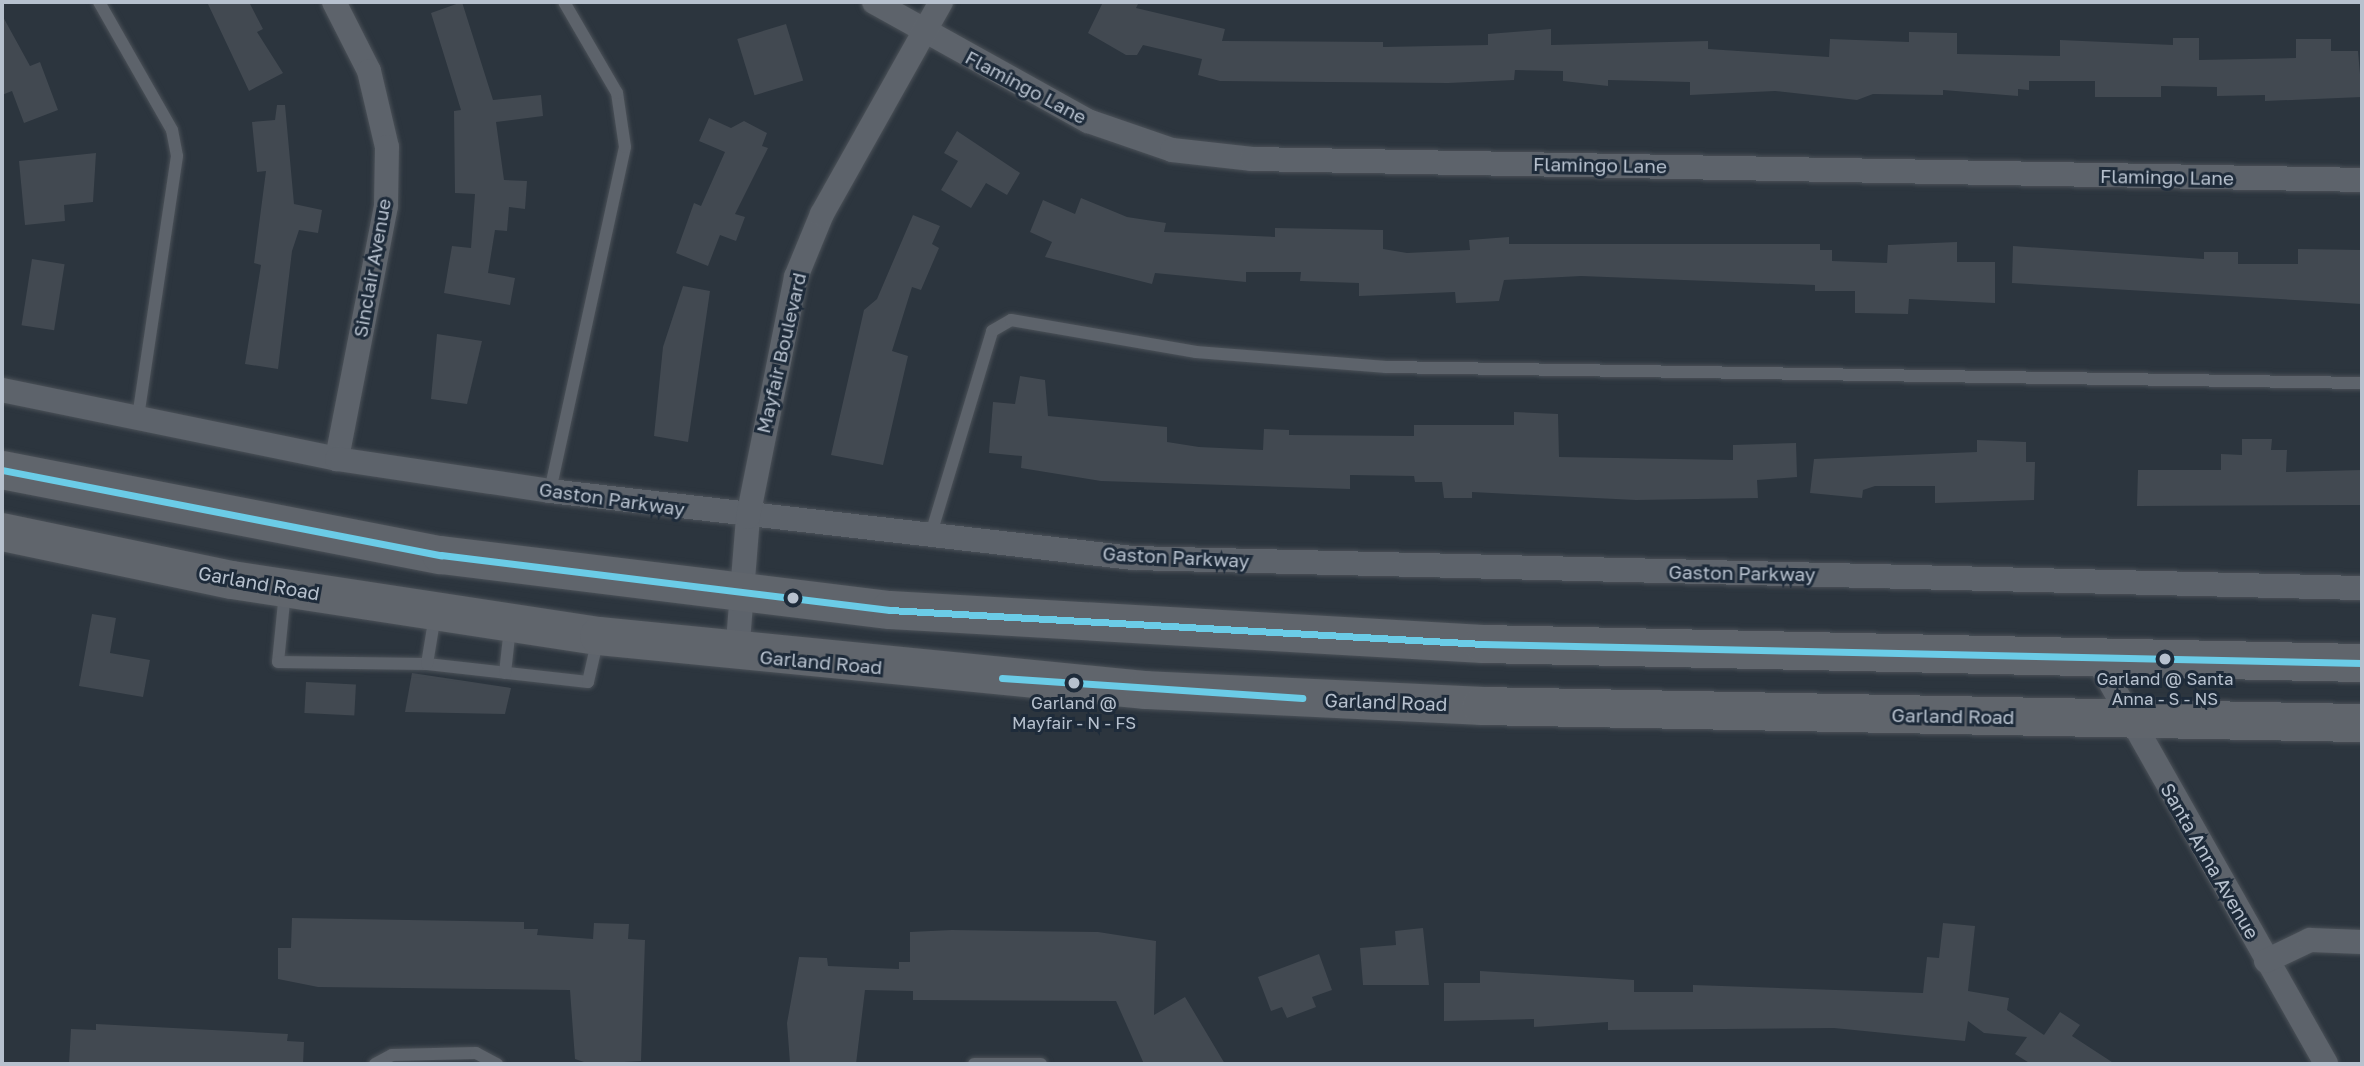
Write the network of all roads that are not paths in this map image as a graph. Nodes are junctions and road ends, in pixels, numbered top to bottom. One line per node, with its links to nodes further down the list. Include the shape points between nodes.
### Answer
1 (99, 2): 10 (lane, via 172,130 177,156)
2 (334, 2): 11 (street, Sinclair Avenue, via 369,72 387,147 386,206)
3 (564, 2): 13 (lane, via 617,93 625,147)
4 (874, 2): 6 (street, Flamingo Lane)
5 (941, 2): 6 (street, Mayfair Boulevard)
6 (923, 32): 7 (street, Flamingo Lane, via 1087,121 1172,150 1225,156); 14 (street, Mayfair Boulevard, via 821,214 796,277)
7 (2362, 180)
8 (2362, 383): 16 (lane, via 1386,367 1196,352 1011,320 992,331)
9 (2, 390): 10 (street, Gaston Parkway)
10 (138, 418): 11 (street, Gaston Parkway)
11 (337, 459): 13 (street, Gaston Parkway)
12 (2, 470): 19 (main road, via 441,555)
13 (550, 491): 14 (street, Gaston Parkway)
14 (748, 517): 16 (street, Gaston Parkway); 19 (street, Mayfair Boulevard)
15 (2, 532): 17 (main road, Garland Road)
16 (930, 537): 18 (street, Gaston Parkway, via 1133,558)
17 (286, 588): 20 (main road, Garland Road); 27 (lane, via 278,662)
18 (2362, 588)
19 (743, 592): 23 (main road, via 890,610); 24 (street, Mayfair Boulevard)
20 (436, 611): 21 (main road, Garland Road); 27 (lane)
21 (511, 622): 22 (main road, Garland Road); 28 (lane)
22 (599, 636): 24 (main road, Garland Road); 28 (lane, via 588,682)
23 (1483, 645): 25 (main road); 29 (main road)
24 (737, 654): 29 (main road, Garland Road, via 1146,691)
25 (2096, 657): 26 (main road); 30 (street, Santa Anna Avenue)
26 (2362, 663)
27 (427, 664): 28 (lane)
28 (505, 673)
29 (1481, 706): 30 (main road, Garland Road)
30 (2129, 720): 31 (main road, Garland Road); 33 (street, Santa Anna Avenue)
31 (2362, 723)
32 (2362, 942): 33 (street, via 2310,940)
33 (2266, 961): 38 (street, Santa Anna Avenue)
34 (374, 1064): 35 (lane, via 392,1055 476,1053)
35 (497, 1064)
36 (974, 1064): 37 (lane)
37 (1041, 1064)
38 (2326, 1064)

